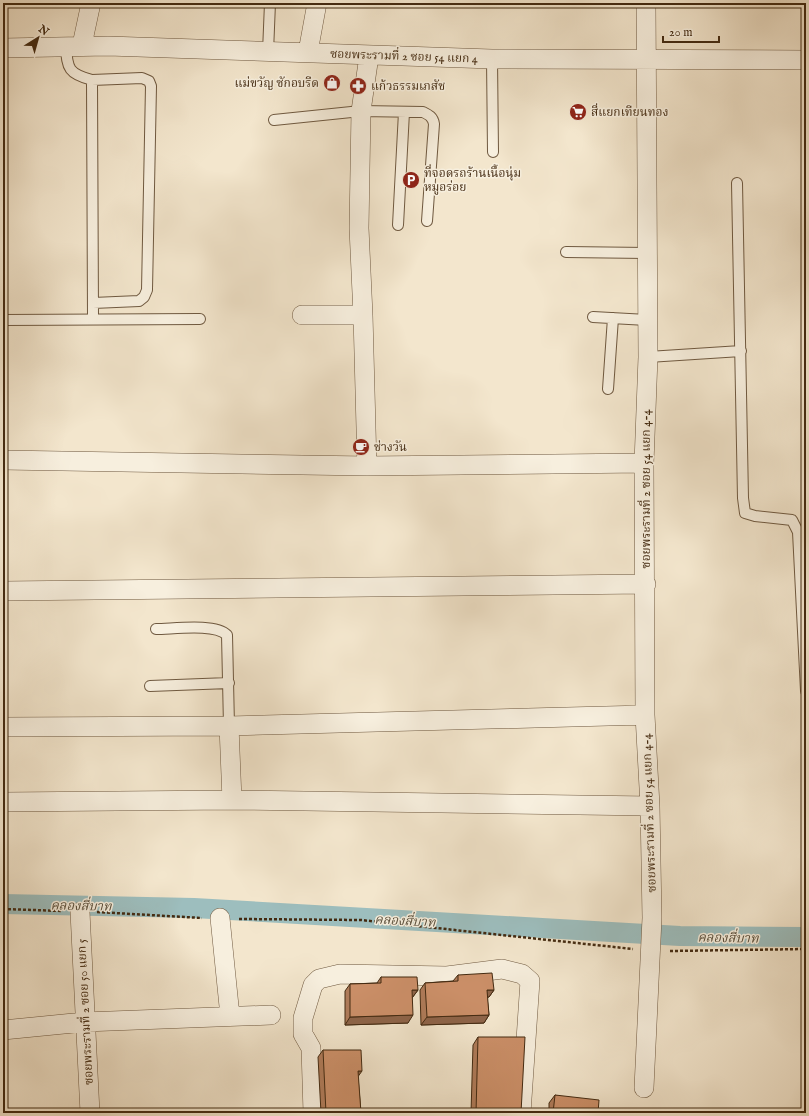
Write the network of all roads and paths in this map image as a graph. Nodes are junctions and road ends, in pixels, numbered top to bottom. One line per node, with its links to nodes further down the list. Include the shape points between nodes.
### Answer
1 (91, 3): 5 (street)
2 (270, 3): 7 (lane)
3 (317, 3): 8 (street)
4 (646, 3): 11 (street, ซอยพระรามที่ 2 ซอย 54 แยก 4-4)
5 (74, 46): 6 (street, ซอยพระรามที่ 2 ซอย 54 แยก 4); 7 (street, ซอยพระรามที่ 2 ซอย 54 แยก 4); 13 (lane, via 67,64 72,73)
6 (3, 48)
7 (268, 52): 8 (street, ซอยพระรามที่ 2 ซอย 54 แยก 4)
8 (308, 52): 9 (street, ซอยพระรามที่ 2 ซอย 54 แยก 4)
9 (369, 56): 10 (street, ซอยพระรามที่ 2 ซอย 54 แยก 4); 14 (street)
10 (492, 59): 11 (street, ซอยพระรามที่ 2 ซอย 54 แยก 4); 17 (lane)
11 (647, 60): 12 (street, ซอยพระรามที่ 2 ซอย 54 แยก 4); 22 (street, ซอยพระรามที่ 2 ซอย 54 แยก 4-4)
12 (806, 60)
13 (92, 80): 23 (lane); 23 (lane, via 142,78 149,81 151,86 147,290 139,301)
14 (361, 110): 15 (lane); 16 (lane); 25 (street, via 359,228)
15 (404, 112): 19 (lane, via 423,112 433,119); 20 (lane)
16 (274, 120)
17 (493, 152)
18 (737, 183): 32 (lane)
19 (427, 221)
20 (398, 225)
21 (566, 252): 22 (lane)
22 (647, 253): 31 (street, ซอยพระรามที่ 2 ซอย 54 แยก 4-4)
23 (93, 303): 27 (lane)
24 (302, 315): 25 (street)
25 (364, 315): 37 (street)
26 (593, 317): 28 (lane)
27 (93, 318): 29 (lane); 30 (lane)
28 (613, 318): 31 (lane); 34 (lane)
29 (200, 319)
30 (3, 320)
31 (647, 320): 33 (street, ซอยพระรามที่ 2 ซอย 54 แยก 4-4)
32 (741, 350): 33 (lane); 43 (lane, via 745,513 792,520 798,532)
33 (648, 357): 36 (street, ซอยพระรามที่ 2 ซอย 54 แยก 4-4)
34 (608, 389)
35 (3, 460): 37 (street)
36 (644, 463): 37 (street); 38 (street, ซอยพระรามที่ 2 ซอย 54 แยก 4-4)
37 (367, 466)
38 (646, 584): 39 (street); 44 (street, ซอยพระรามที่ 2 ซอย 54 แยก 4-4)
39 (3, 592)
40 (156, 629): 41 (lane, via 222,630 227,635)
41 (229, 683): 42 (lane); 45 (lane)
42 (150, 686)
43 (806, 691)
44 (645, 715): 45 (street); 49 (street, ซอยพระรามที่ 2 ซอย 54 แยก 4-4)
45 (229, 726): 46 (street); 47 (street)
46 (3, 728)
47 (232, 800): 48 (street); 49 (street)
48 (3, 802)
49 (650, 806): 53 (street, ซอยพระรามที่ 2 ซอย 54 แยก 4-4)
50 (3, 909): 51 (path)
51 (80, 912): 52 (path); 57 (street, ซอยพระรามที่ 2 ซอย 50 แยก 5)
52 (220, 918): 53 (path, via 361,920); 56 (street)
53 (651, 947): 54 (path); 59 (street, ซอยพระรามที่ 2 ซอย 54 แยก 4-4)
54 (806, 949)
55 (271, 1015): 56 (street)
56 (230, 1016): 57 (street)
57 (84, 1022): 58 (street); 60 (street, ซอยพระรามที่ 2 ซอย 50 แยก 5)
58 (3, 1030)
59 (644, 1088)
60 (90, 1113)
61 (313, 1113): 62 (street, via 311,1048 302,1034 303,1018 313,985 319,979 340,974 447,976 502,969 522,974 530,981)
62 (521, 1113)

